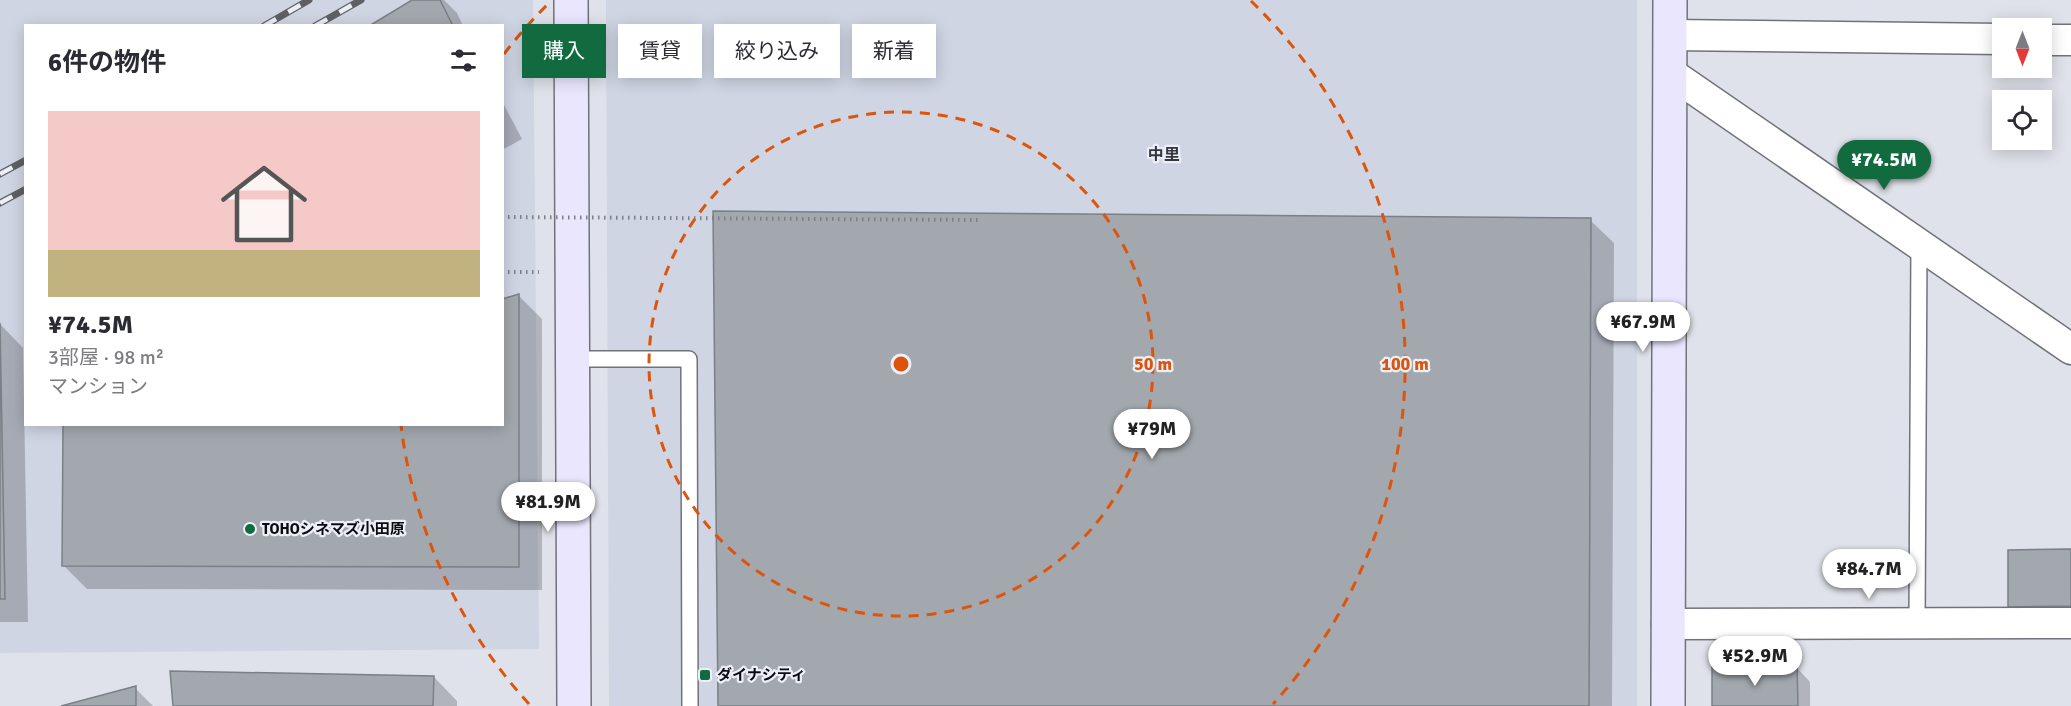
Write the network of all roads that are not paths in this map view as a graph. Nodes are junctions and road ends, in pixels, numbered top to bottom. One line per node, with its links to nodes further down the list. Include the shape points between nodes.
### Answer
1 (571, 0): 10 (street)
2 (1670, 0): 3 (street)
3 (1670, 35): 4 (street); 7 (street)
4 (1992, 39)
5 (2052, 40): 6 (street)
6 (2071, 40)
7 (1669, 72): 8 (street); 13 (street)
8 (1919, 244): 9 (street); 11 (lane)
9 (2071, 349)
10 (573, 359): 14 (street); 15 (lane, via 689,359)
11 (1917, 623): 12 (street); 13 (street)
12 (2071, 623)
13 (1667, 624): 16 (street)
14 (574, 706)
15 (690, 706)
16 (1668, 706)

